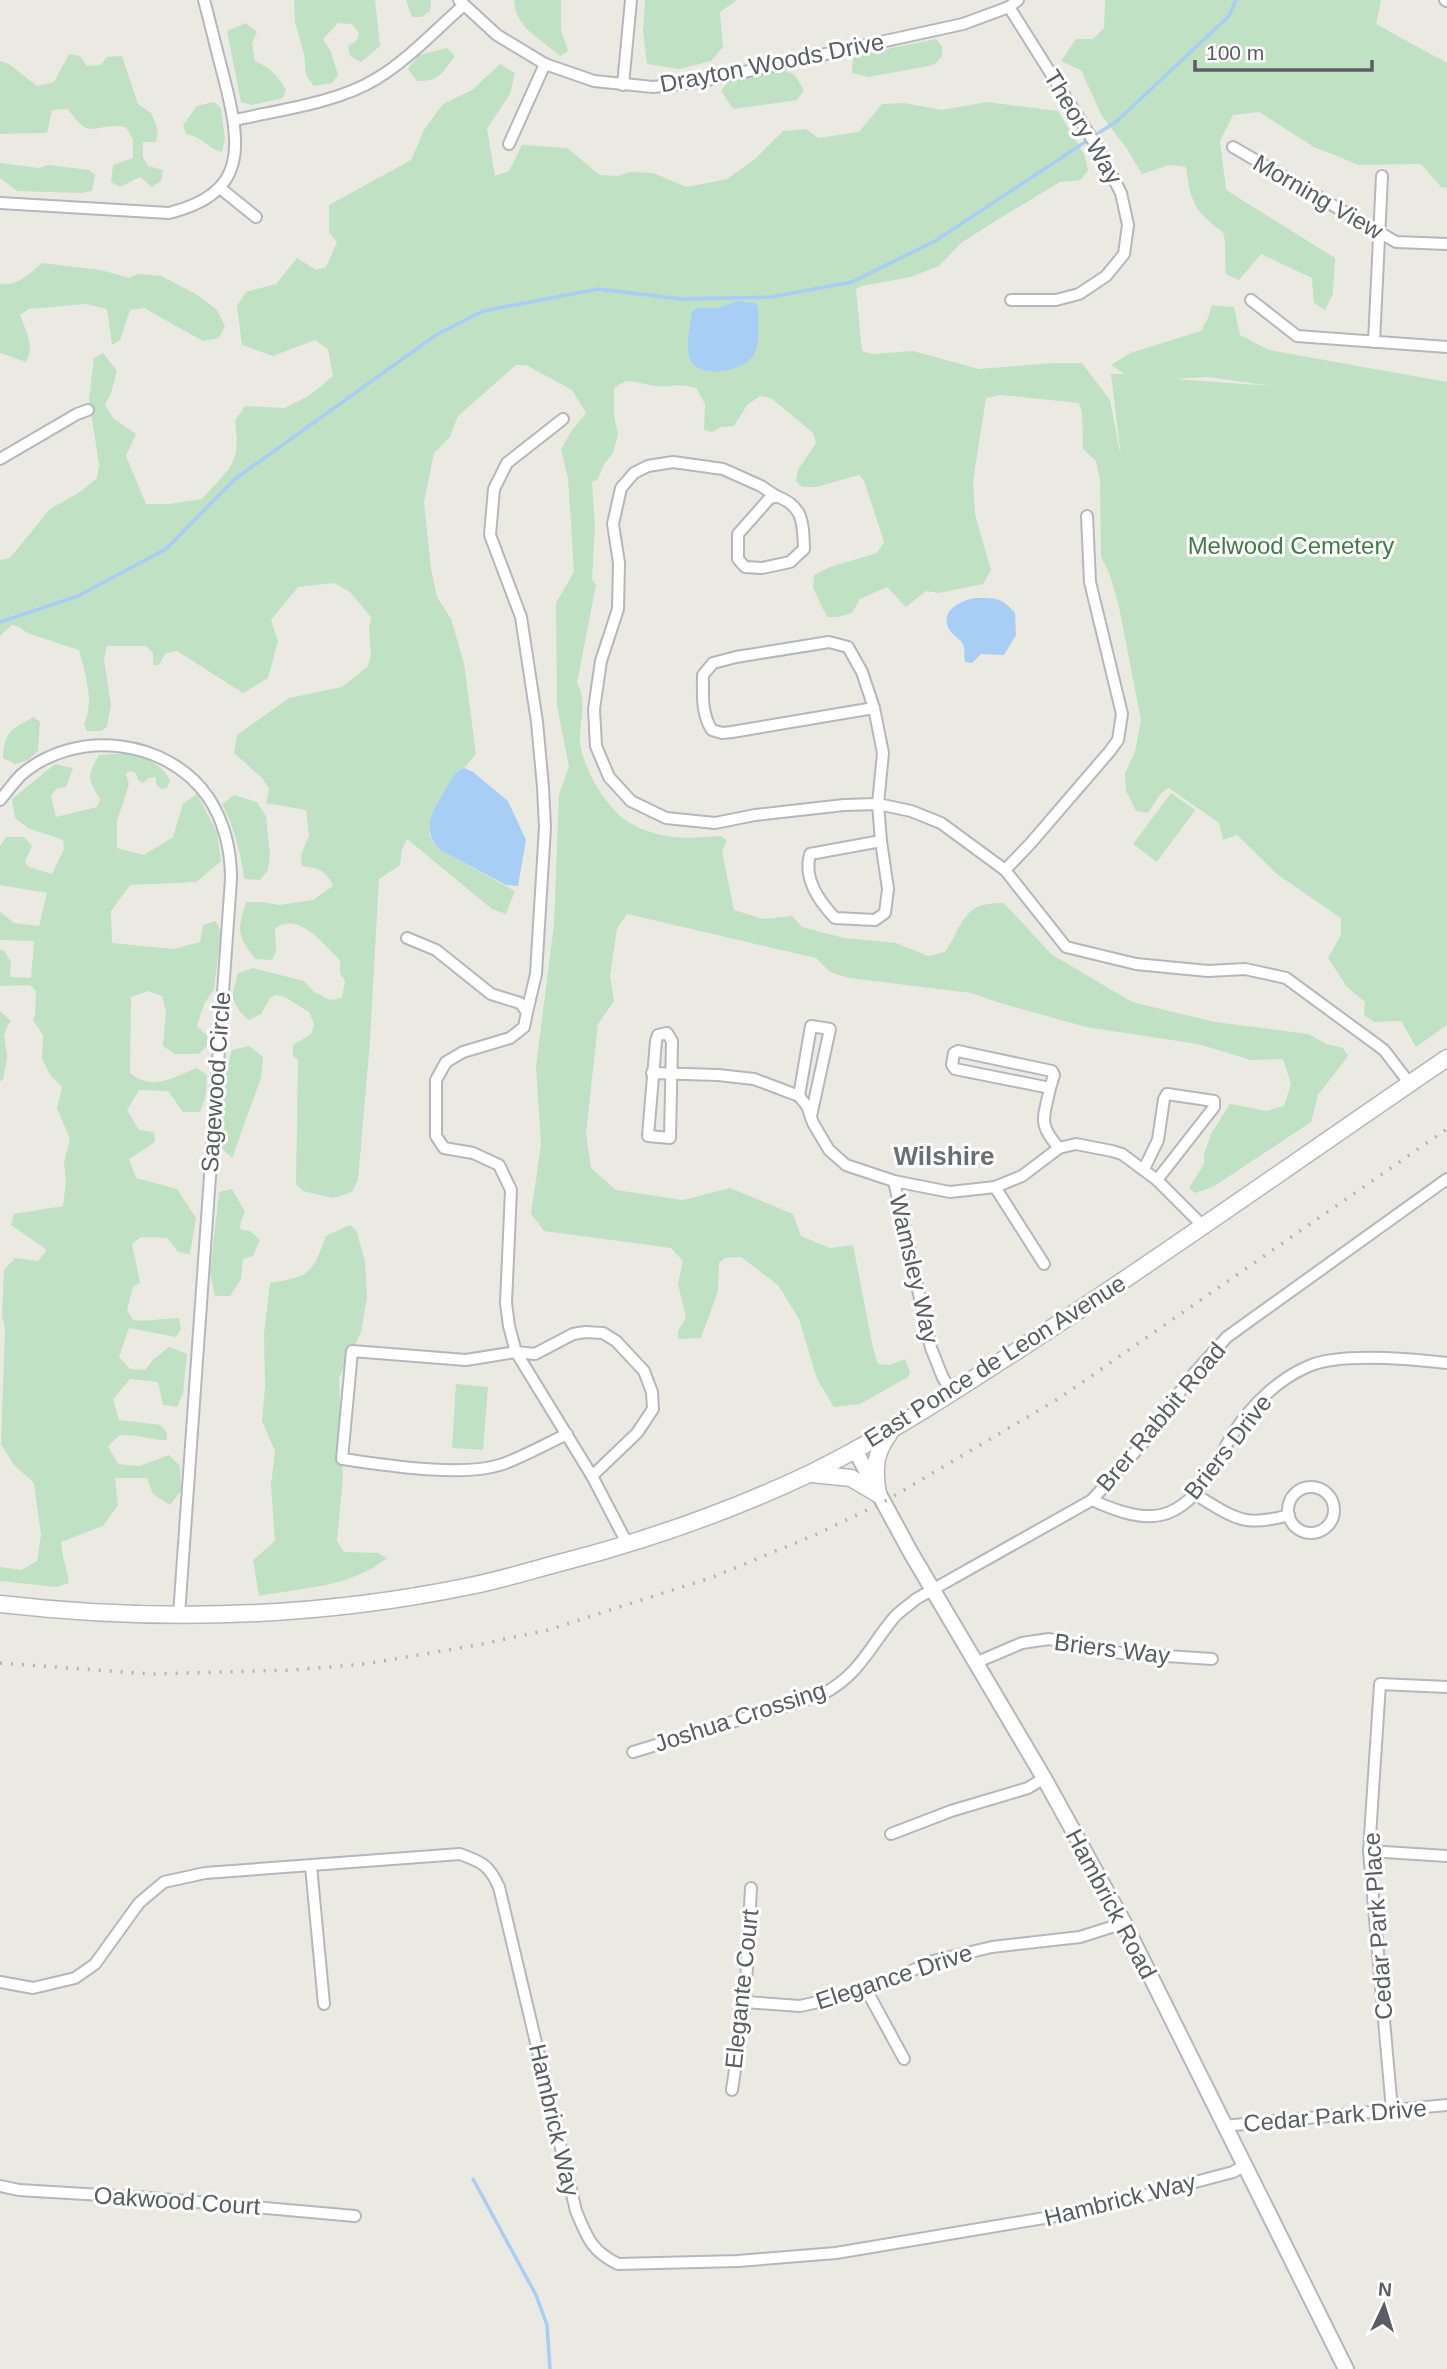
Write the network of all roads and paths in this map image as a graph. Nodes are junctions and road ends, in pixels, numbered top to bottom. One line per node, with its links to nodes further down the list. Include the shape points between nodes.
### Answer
1 (204, 0): 7 (street)
2 (631, 0): 6 (street)
3 (461, 3): 5 (street, Drayton Woods Drive, via 497,35); 7 (street, via 374,80 348,92)
4 (1014, 3): 6 (street, Drayton Woods Drive, via 963,24 698,82); 16 (street, Theory Way, via 1121,193 1128,225 1124,254 1106,276 1079,295)
5 (545, 64): 6 (street, Drayton Woods Drive, via 594,81); 8 (street)
6 (623, 85)
7 (235, 120): 11 (street, via 235,157)
8 (509, 144)
9 (1233, 147): 14 (street, Morning View)
10 (1382, 176): 14 (street)
11 (219, 188): 12 (street, via 190,208 169,214); 13 (street)
12 (0, 202)
13 (256, 217)
14 (1379, 234): 15 (street, Morning View, via 1396,242); 18 (street)
15 (1447, 244)
16 (1011, 300)
17 (1251, 300): 18 (street, via 1297,335)
18 (1374, 342): 19 (street)
19 (1447, 347)
20 (88, 410): 22 (street)
21 (563, 419): 31 (street, via 507,463 494,489 490,535 522,617 543,787 536,974)
22 (0, 459)
23 (776, 496): 23 (street, via 788,500 799,512 804,549 790,562 745,567 738,559 738,534); 27 (street, via 723,469 673,462 634,473 621,488 613,524 619,563 618,609 601,661 594,709 596,746 609,777 631,801 666,818 715,823)
24 (1087, 516): 29 (street, via 1090,582 1122,713 1118,740)
25 (874, 708): 25 (street, via 722,733 706,722 703,675 713,663 829,642 848,647); 27 (street, via 883,753)
26 (0, 800): 62 (street, Sagewood Circle, via 22,775 48,758 83,746 141,750 166,759 208,796 231,856)
27 (878, 804): 28 (street); 29 (street, via 941,822)
28 (881, 841): 28 (street, via 810,854 812,887 835,918 874,920 885,914 888,888)
29 (1005, 870): 35 (street, via 1066,947 1136,964 1208,971 1245,968 1286,978 1384,1050)
30 (407, 938): 31 (street, via 436,950 491,994 520,1003)
31 (527, 1012): 47 (street, via 524,1027 510,1038 463,1052 446,1062 436,1080 436,1136 444,1148 473,1153 499,1165 511,1190 506,1303)
32 (1447, 1058): 35 (main road, East Ponce de Leon Avenue)
33 (652, 1073): 34 (street); 34 (street, via 658,1035 667,1033 672,1041); 34 (street, via 648,1136 670,1138)
34 (672, 1075): 37 (street, via 754,1079)
35 (1409, 1084): 45 (main road, East Ponce de Leon Avenue)
36 (1050, 1088): 36 (street, via 1052,1072 954,1053 954,1069); 39 (street, via 1043,1123)
37 (799, 1096): 38 (street); 38 (street, via 811,1026 830,1029)
38 (811, 1116): 43 (street, via 829,1150 846,1165)
39 (1059, 1148): 40 (street, via 1076,1144 1112,1151); 44 (street, via 1021,1176)
40 (1144, 1170): 42 (street); 42 (street, via 1158,1139 1167,1094 1214,1101 1214,1107)
41 (1447, 1179): 57 (street, Brer Rabbit Road, via 1227,1336)
42 (1157, 1180): 45 (street)
43 (894, 1181): 44 (street, via 950,1192); 49 (street, Wamsley Way, via 931,1349)
44 (995, 1187): 46 (street)
45 (1205, 1227): 49 (main road, East Ponce de Leon Avenue)
46 (1044, 1264)
47 (516, 1352): 51 (street); 51 (street, via 466,1360 352,1352 342,1459 474,1470 502,1464); 54 (street, via 535,1354 573,1334 603,1333 645,1371 653,1409 638,1433)
48 (1447, 1363): 56 (street, Briers Drive, via 1351,1358 1310,1365 1255,1404)
49 (953, 1394): 50 (main road, East Ponce de Leon Avenue)
50 (892, 1430): 52 (main road, East Ponce de Leon Avenue); 55 (main road, via 875,1460)
51 (567, 1434): 54 (street)
52 (855, 1450): 53 (main road, East Ponce de Leon Avenue); 55 (street, Hambrick Road)
53 (809, 1474): 55 (main road, via 851,1478); 59 (main road, East Ponce de Leon Avenue)
54 (592, 1476): 59 (street)
55 (878, 1494): 60 (street, Hambrick Road)
56 (1196, 1495): 57 (street, Briers Drive, via 1177,1510 1151,1518 1117,1512); 58 (street, via 1239,1520 1267,1521)
57 (1092, 1500): 60 (street, Brer Rabbit Road)
58 (1289, 1515): 58 (street, via 1308,1533 1325,1529 1335,1508 1326,1492 1311,1487 1296,1492 1288,1506)
59 (628, 1545): 62 (main road, East Ponce de Leon Avenue, via 473,1586 404,1598 288,1611)
60 (932, 1590): 64 (street, Hambrick Road); 66 (street, Joshua Crossing, via 893,1618 859,1668 836,1687)
61 (0, 1604): 62 (main road, East Ponce de Leon Avenue, via 55,1611)
62 (178, 1615)
63 (1212, 1659): 64 (street, Briers Way, via 1121,1653 1049,1639 1022,1643)
64 (975, 1663): 67 (street, Hambrick Road)
65 (1447, 1687): 69 (street, Cedar Park Place, via 1380,1684)
66 (633, 1752)
67 (1044, 1778): 68 (street, via 1028,1788); 73 (street, Hambrick Road)
68 (891, 1834)
69 (1369, 1851): 70 (street); 81 (street, Cedar Park Place)
70 (1447, 1856)
71 (312, 1866): 74 (street, Hambrick Way, via 205,1874 164,1882 139,1903 95,1964 75,1978 33,1989); 77 (street); 83 (street, Hambrick Way, via 460,1854 492,1872 576,2211 589,2242 618,2264 738,2262 836,2253 1086,2211)
72 (751, 1888): 76 (street, Elegante Court)
73 (1124, 1923): 75 (street, Elegance Drive, via 1080,1937 992,1947 933,1961); 82 (street, Hambrick Road)
74 (0, 1982)
75 (867, 1991): 76 (street, Elegance Drive, via 800,2007); 78 (street)
76 (744, 2002): 79 (street, Elegante Court)
77 (324, 2004)
78 (904, 2059)
79 (732, 2090)
80 (1447, 2105): 81 (street, Cedar Park Drive)
81 (1392, 2110): 82 (street, Cedar Park Drive)
82 (1223, 2126): 83 (street, Hambrick Road)
83 (1244, 2166): 86 (street, Hambrick Road)
84 (0, 2186): 85 (street, Oakwood Court)
85 (355, 2216)
86 (1346, 2369)

